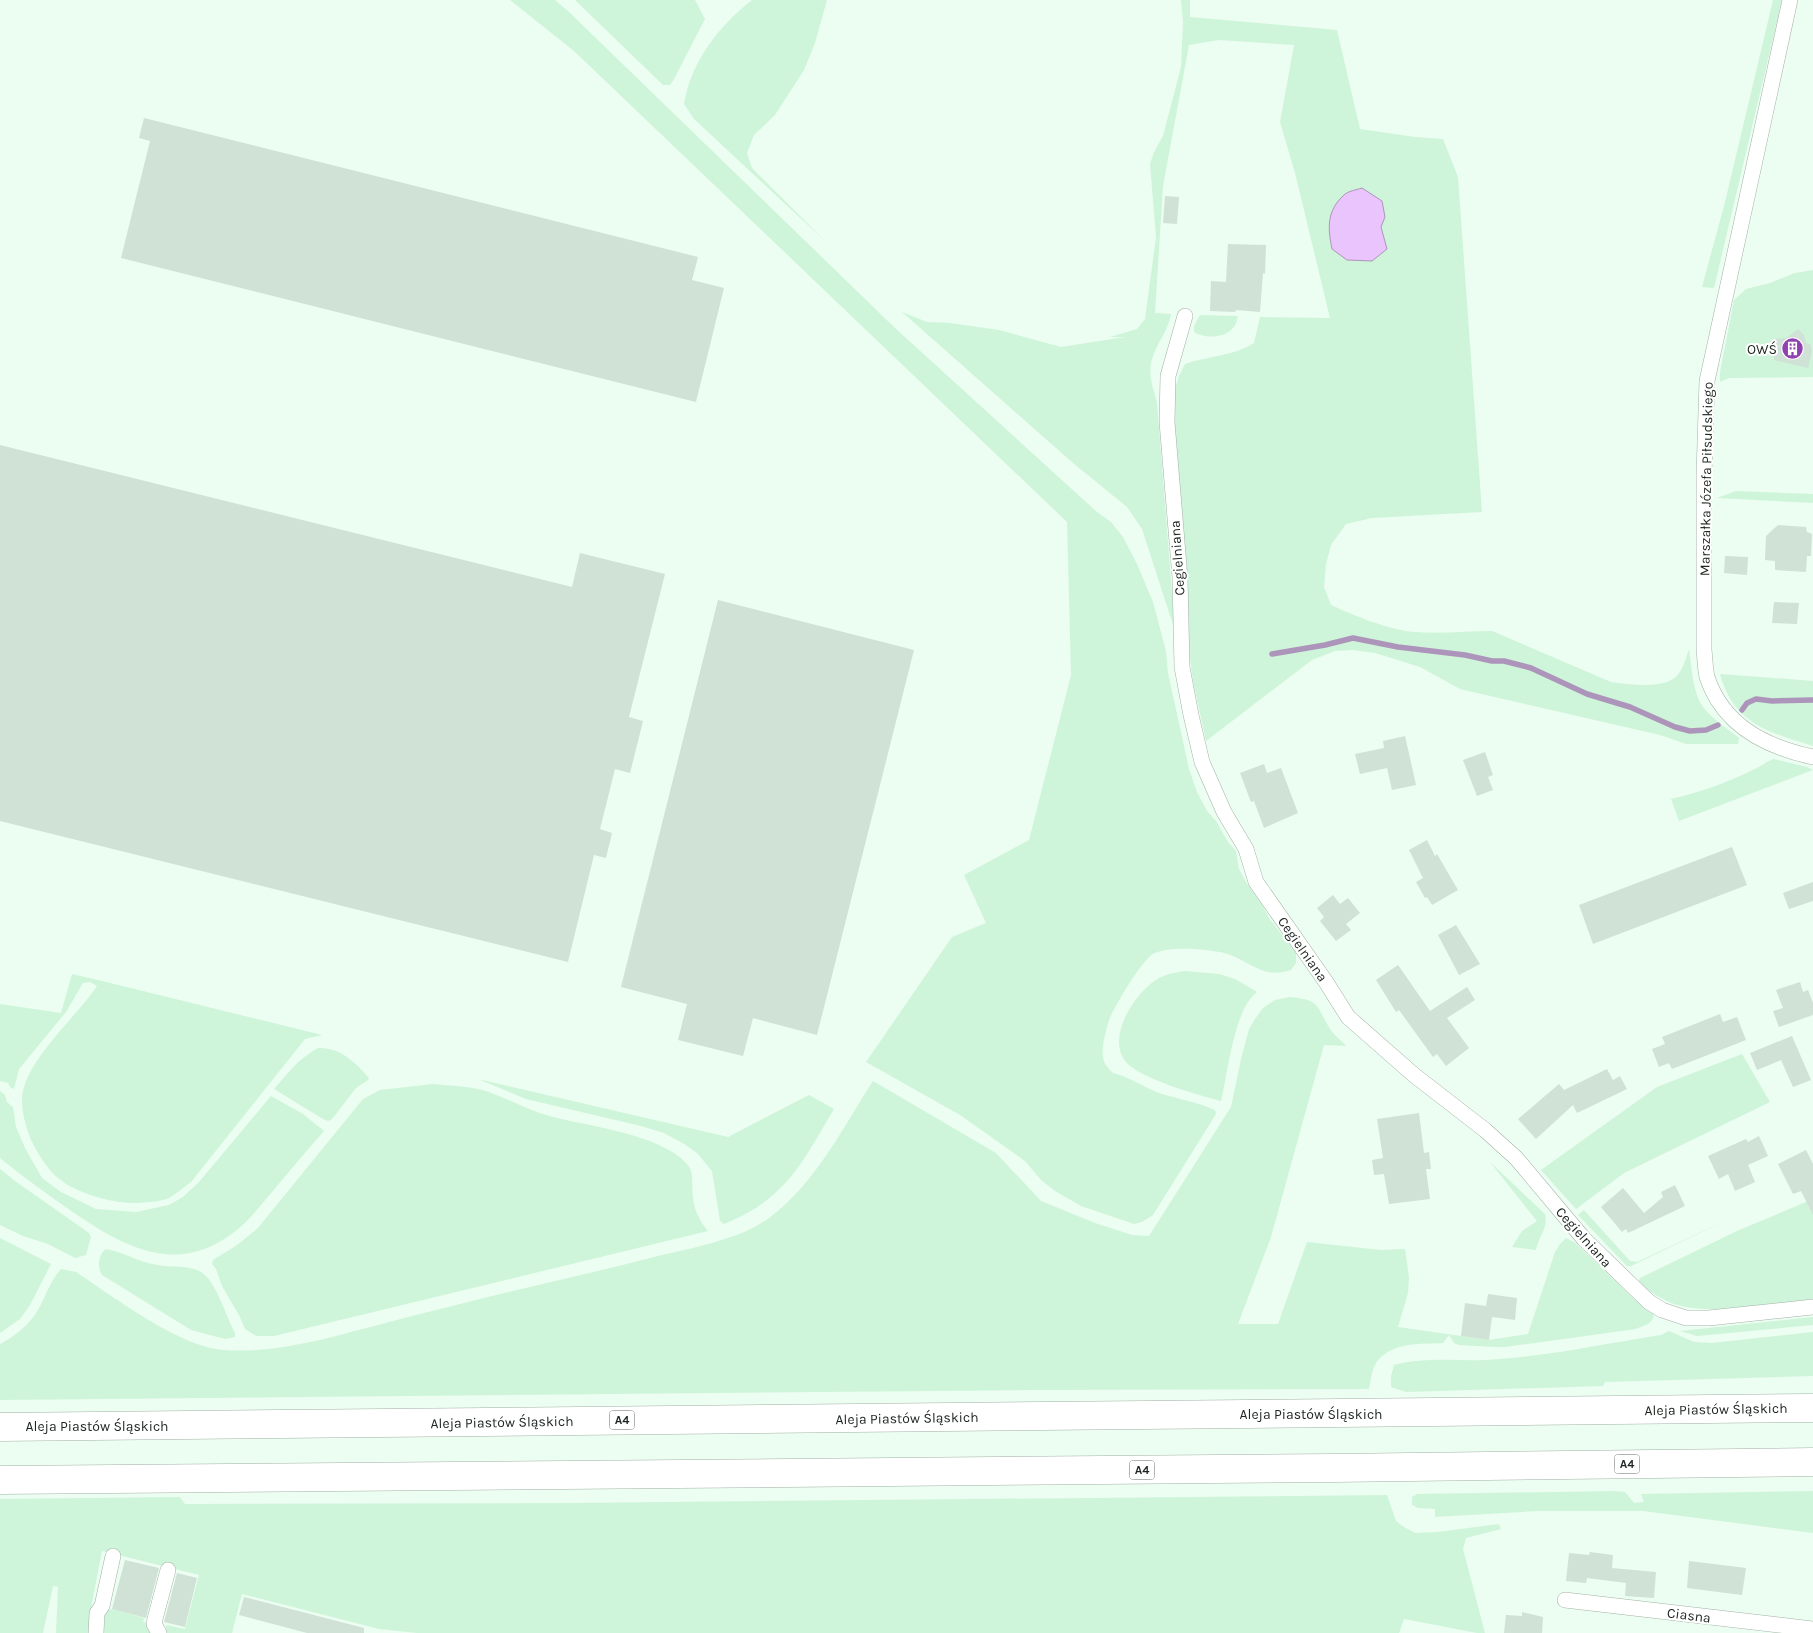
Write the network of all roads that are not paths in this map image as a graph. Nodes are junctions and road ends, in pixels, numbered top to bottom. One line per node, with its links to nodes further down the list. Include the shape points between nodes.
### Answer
1 (1790, 0): 3 (street, Marszałka Józefa Piłsudskiego, via 1707,381 1704,650 1707,676 1718,702 1738,724 1772,745)
2 (1185, 316): 4 (street, Cegielniana, via 1168,376 1167,422 1180,578 1182,667 1202,762 1224,812 1246,849 1256,882 1348,1017 1516,1158 1584,1239 1649,1302 1686,1318)
3 (1813, 757)
4 (1813, 1307)
5 (1813, 1408): 6 (highway, Aleja Piastów Śląskich / A4)
6 (0, 1427)
7 (1813, 1462): 8 (highway, A4)
8 (0, 1480)
9 (113, 1556): 13 (street, via 102,1606 97,1613)
10 (168, 1570): 14 (street, via 154,1624)
11 (1565, 1600): 12 (street, Ciasna)
12 (1813, 1629)
13 (96, 1633)
14 (159, 1633)

